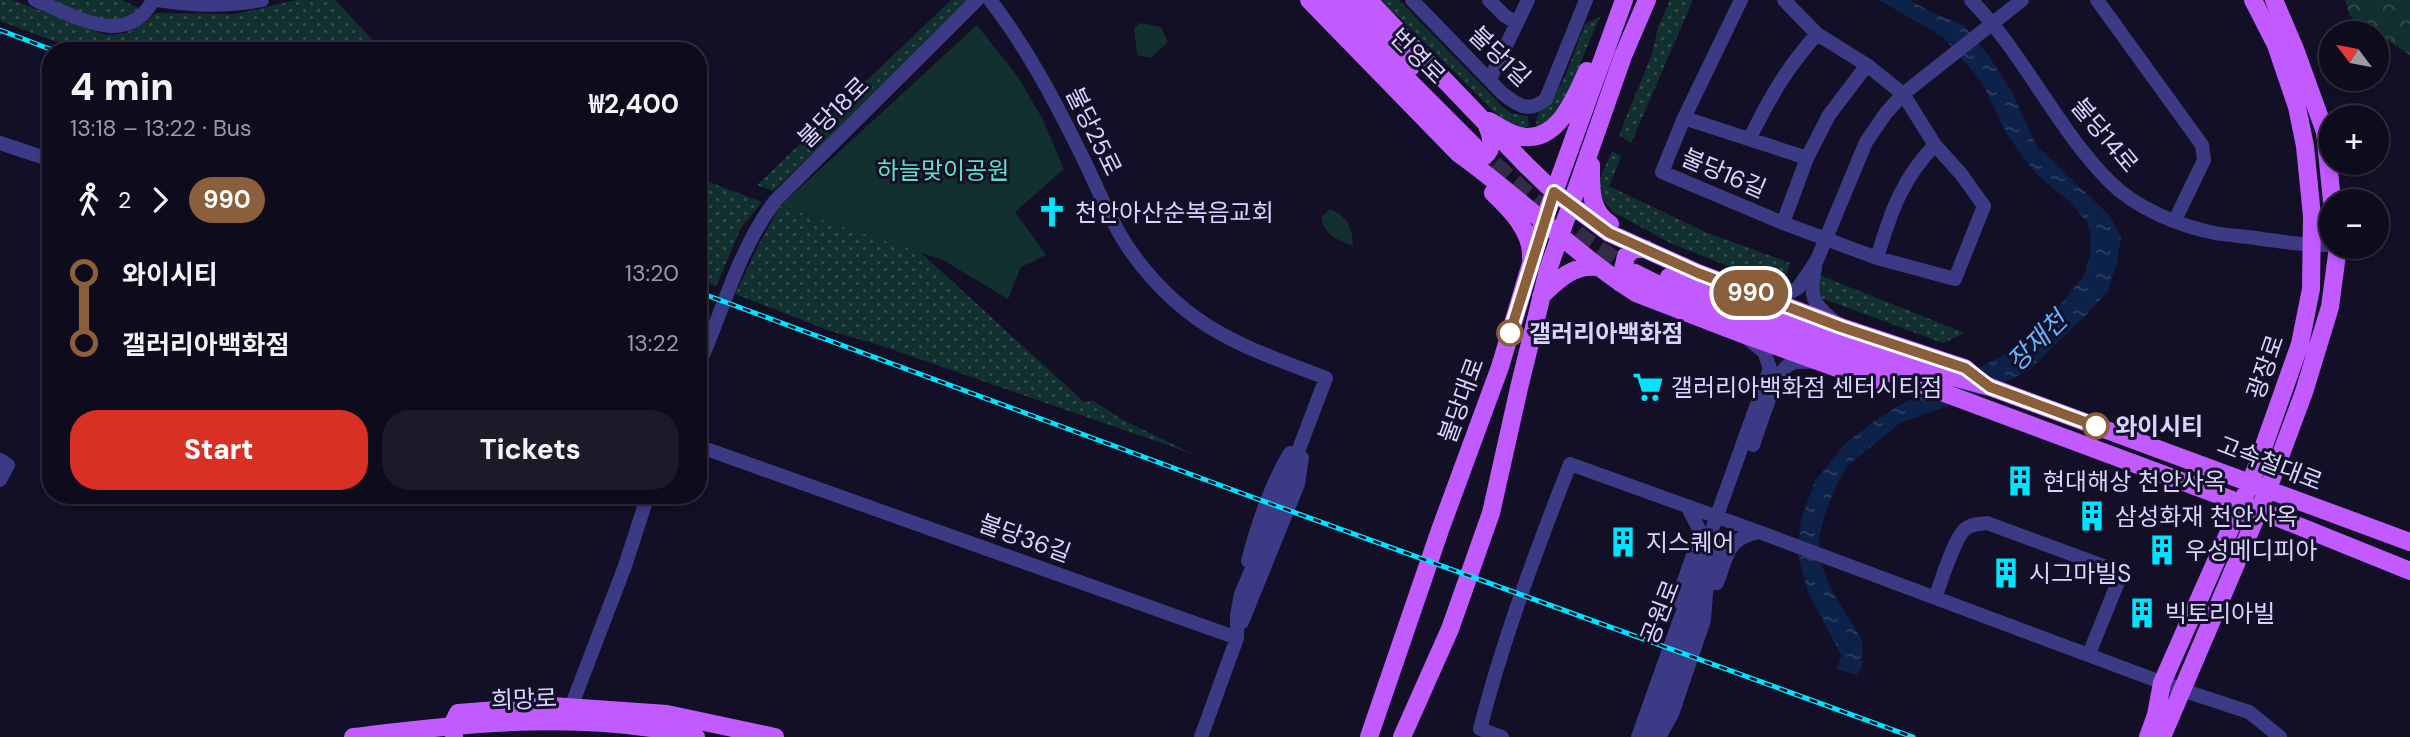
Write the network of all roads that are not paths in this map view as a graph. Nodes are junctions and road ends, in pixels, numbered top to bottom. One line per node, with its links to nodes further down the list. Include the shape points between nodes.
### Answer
1 (35, 0): 2 (street, via 114,28 138,19)
2 (155, 0): 3 (street, via 194,6)
3 (262, 0)
4 (977, 0): 58 (street, 불당18로, via 775,201 737,268)
5 (990, 0): 63 (street, 불당25로, via 1035,65 1122,238 1157,284 1196,318 1230,338 1326,378)
6 (1309, 0): 32 (main road)
7 (1328, 0): 32 (main road, 번영로)
8 (1347, 0): 32 (main road, 번영로)
9 (1368, 0): 32 (main road)
10 (1412, 0): 28 (street, 불당1길)
11 (1489, 0): 24 (street)
12 (1528, 0): 24 (street)
13 (1586, 0): 28 (street, 불당1길, via 1546,99 1539,105 1518,106)
14 (1624, 0): 25 (main road, 불당대로)
15 (1647, 0): 31 (main road, 불당대로)
16 (1741, 0): 30 (street, 불당16길)
17 (1784, 0): 26 (street)
18 (1971, 0): 23 (street, 불당14로)
19 (2022, 0): 23 (street)
20 (2097, 0): 41 (street, via 2202,145 2204,160)
21 (2253, 0): 46 (main road, 광장로, via 2276,44 2297,107 2305,146)
22 (2274, 0): 38 (main road, via 2325,132)
23 (1993, 22): 29 (street); 41 (street, 불당14로, via 2111,183 2136,202)
24 (1517, 23): 28 (street)
25 (1616, 23): 32 (main road, via 1601,41 1564,117 1546,132); 39 (main road, 불당대로)
26 (1816, 34): 27 (street); 33 (street, 불당16길, via 1790,65)
27 (1867, 65): 29 (street); 37 (street, via 1829,115)
28 (1490, 79)
29 (1903, 94): 35 (street); 45 (street, via 1866,142)
30 (1684, 118): 33 (street, 불당16길); 43 (street, 불당16길, via 1658,169)
31 (1597, 130): 40 (main road, 불당대로); 53 (main road, via 1591,163 1595,210)
32 (1476, 136): 39 (main road); 42 (main road, via 1488,174); 51 (main road, via 1465,164 1519,222 1531,252)
33 (1750, 138): 37 (street, 불당16길)
34 (0, 143): 36 (street)
35 (1935, 145): 48 (street, via 1905,181); 48 (street, 불당16길, via 1984,206 1955,279)
36 (42, 157)
37 (1807, 158): 43 (street, 불당16길)
38 (2331, 189)
39 (1554, 192): 40 (main road); 42 (main road, 불당대로)
40 (1571, 205): 44 (main road, 불당대로); 53 (main road, via 1609,233)
41 (2175, 220): 46 (street, 불당14로, via 2213,233)
42 (1543, 223): 44 (main road); 51 (main road, 불당대로)
43 (1783, 223): 45 (street, 불당16길)
44 (1560, 236): 52 (main road); 54 (main road, 불당대로)
45 (1825, 238): 48 (street, 불당16길); 50 (street)
46 (2311, 246): 47 (street, 불당14로); 67 (main road, 광장로, via 2311,289 2300,344)
47 (2319, 246)
48 (1877, 258)
49 (2336, 259): 68 (main road, 광장로, via 2330,307)
50 (1816, 260): 55 (street, via 1798,288 1782,296); 56 (street, via 1811,289 1814,303)
51 (1530, 262): 91 (main road, 불당대로, via 1497,375)
52 (1597, 267): 53 (main road); 54 (main road, via 1571,271)
53 (1636, 267): 55 (main road, via 1698,273); 57 (main road, via 1636,293); 60 (main road, 고속철대로, via 1673,292); 62 (main road, 고속철대로, via 1905,364)
54 (1541, 296): 92 (main road, 불당대로, via 1492,513 1450,629)
55 (1760, 297): 56 (main road)
56 (1841, 327): 62 (main road, via 1965,368)
57 (1740, 333): 59 (main road); 61 (street, via 1768,359)
58 (707, 347)
59 (1824, 363): 60 (main road); 61 (street, via 1794,362)
60 (1879, 377): 70 (main road, 고속철대로, via 1968,409 1999,415)
61 (1771, 384): 73 (street, 공원로)
62 (1997, 390): 67 (main road, 고속철대로)
63 (1307, 429): 81 (street, via 1298,484); 81 (street, via 1241,594)
64 (707, 449): 81 (street, 불당36길)
65 (0, 460): 66 (street, via 8,465)
66 (0, 480)
67 (2250, 482): 68 (main road, 고속철대로); 70 (main road, 광장로)
68 (2268, 489): 72 (main road, 광장로); 76 (main road, 고속철대로)
69 (645, 504): 85 (street)
70 (2241, 504): 72 (main road, 고속철대로); 83 (main road, 광장로)
71 (1687, 506): 73 (street); 79 (street, via 1700,535); 93 (street, via 1570,464 1496,669 1480,729)
72 (2259, 510): 77 (main road, 고속철대로); 84 (main road, 광장로)
73 (1721, 518): 74 (street); 75 (street, 공원로)
74 (1759, 532): 78 (street); 80 (street, via 1745,535 1728,550)
75 (1714, 539): 79 (street, via 1706,540); 80 (street); 95 (street, 공원로); 96 (street, 공원로)
76 (2410, 542)
77 (2410, 571)
78 (1935, 598): 82 (street); 82 (street, via 1958,539 1974,524 1987,523 2109,568 2118,582)
79 (1677, 601): 94 (street)
80 (1704, 620): 97 (street, via 1672,714)
81 (1237, 638): 90 (street)
82 (2089, 654): 83 (street)
83 (2162, 682): 84 (street); 98 (main road); 99 (main road, 광장로)
84 (2182, 690): 100 (main road, 광장로); 101 (street, via 2249,712)
85 (571, 707): 86 (main road, via 458,713); 89 (main road, via 667,714)
86 (453, 730)
87 (353, 737): 88 (main road, 희망로, via 546,720 659,727)
88 (696, 737)
89 (775, 737)
90 (1201, 737)
91 (1369, 737)
92 (1402, 737)
93 (1502, 737)
94 (1633, 737)
95 (1638, 737)
96 (1651, 737)
97 (1659, 737)
98 (2136, 737)
99 (2148, 737)
100 (2164, 737)
101 (2280, 737)

